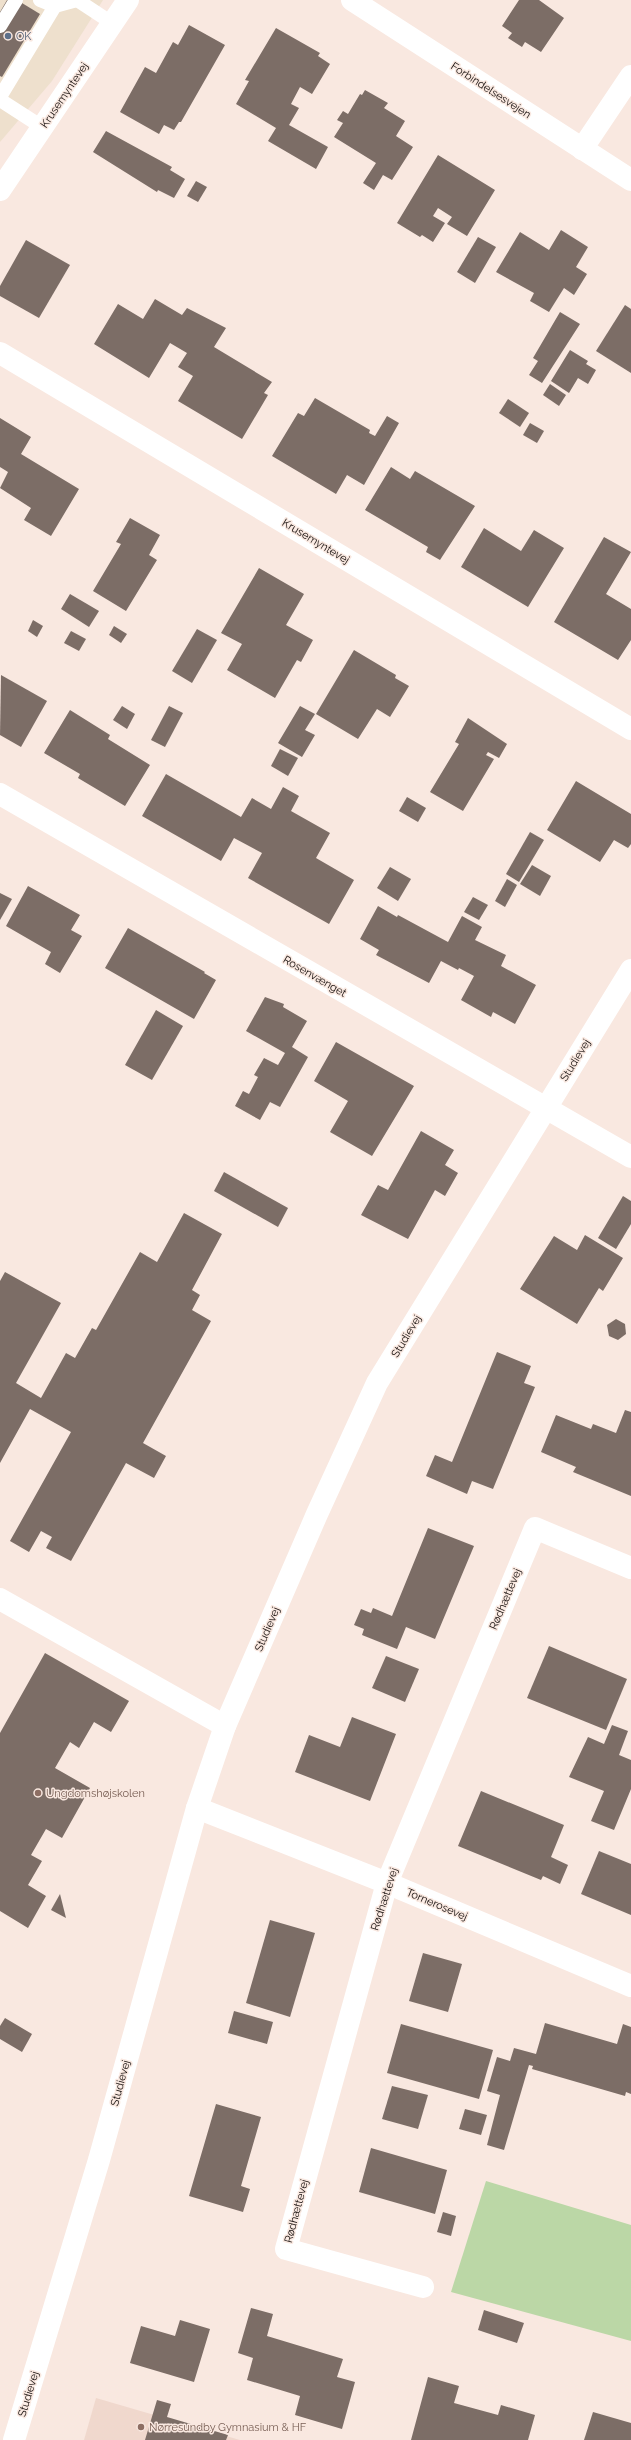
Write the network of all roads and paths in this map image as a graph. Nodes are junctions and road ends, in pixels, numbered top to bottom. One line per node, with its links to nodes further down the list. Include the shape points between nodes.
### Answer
1 (16, 0): 7 (lane)
2 (40, 0): 5 (lane)
3 (128, 0): 6 (street, Krusemyntevej)
4 (352, 0): 12 (street, Forbindelsesvejen)
5 (54, 6): 6 (lane, via 77,0); 9 (lane)
6 (112, 23): 11 (street, Krusemyntevej)
7 (0, 26)
8 (631, 76): 12 (street)
9 (0, 97)
10 (0, 100): 11 (lane)
11 (42, 128): 14 (street, Krusemyntevej)
12 (582, 149): 13 (street, Forbindelsesvejen)
13 (631, 180)
14 (0, 190)
15 (0, 353): 16 (street, Krusemyntevej)
16 (631, 729)
17 (0, 794): 19 (street, Rosenvænget)
18 (631, 970): 19 (street, Studievej)
19 (545, 1108): 20 (street, Rosenvænget); 23 (street, Studievej, via 377,1383)
20 (631, 1157)
21 (631, 1568): 25 (street, Rødhættevej, via 535,1528)
22 (0, 1599): 23 (street)
23 (225, 1726): 24 (street, Studievej)
24 (197, 1808): 25 (street, Tornerosevej); 28 (street, Studievej, via 99,2160)
25 (387, 1883): 26 (street, Tornerosevej); 27 (street, Rødhættevej, via 286,2249)
26 (631, 1986)
27 (423, 2287)
28 (14, 2440)

